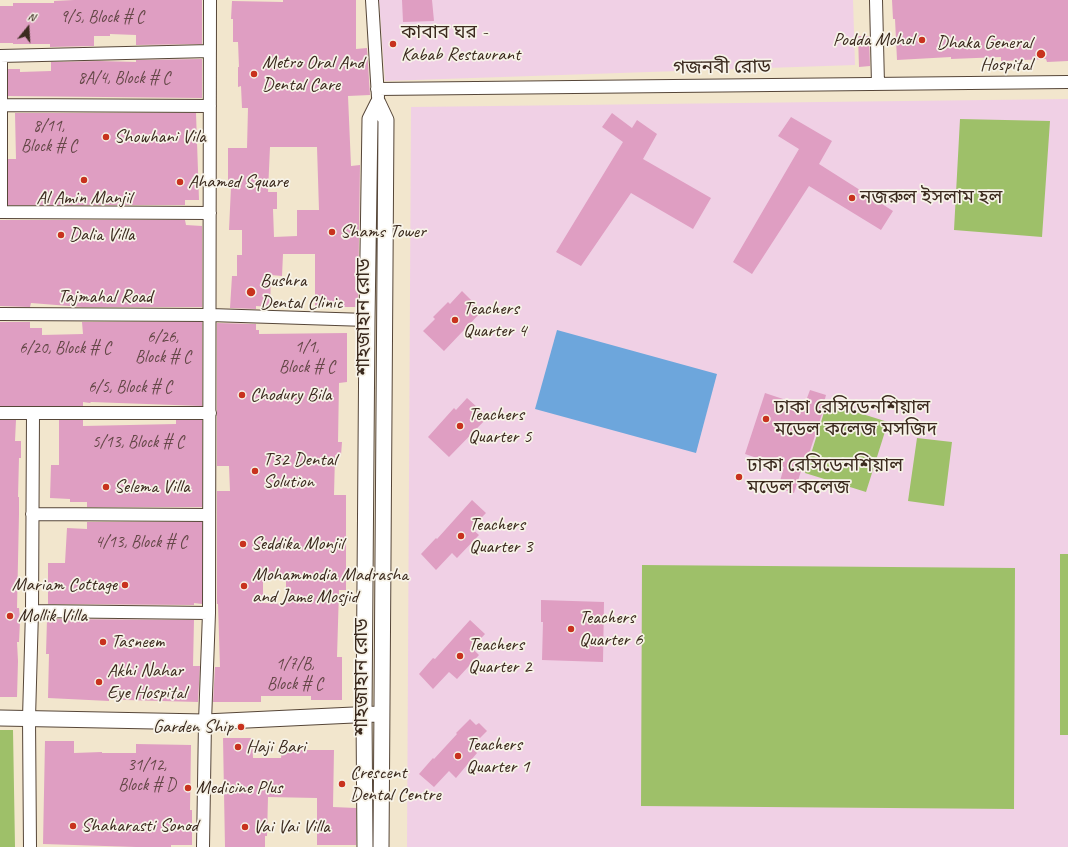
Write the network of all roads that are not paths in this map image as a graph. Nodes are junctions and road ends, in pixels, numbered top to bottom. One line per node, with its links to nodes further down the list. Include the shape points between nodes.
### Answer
1 (210, 0): 4 (street)
2 (372, 0): 8 (street)
3 (876, 0): 7 (street)
4 (210, 51): 5 (street); 10 (street)
5 (1, 56): 9 (street)
6 (1068, 82): 7 (street, গজনবী রোড)
7 (878, 84): 8 (street, গজনবী রোড)
8 (378, 96): 15 (street, শাহজাহান রোড, via 370,119); 24 (street, শাহজাহান রোড, via 386,120)
9 (1, 105): 10 (street); 11 (street)
10 (210, 106): 12 (street)
11 (1, 212): 12 (street)
12 (210, 213): 14 (street)
13 (0, 314): 14 (street, Tajmahal Road)
14 (210, 315): 15 (street, Tajmahal Road); 18 (street)
15 (367, 320): 23 (street, শাহজাহান রোড)
16 (0, 413): 17 (street)
17 (33, 413): 18 (street); 19 (street)
18 (210, 413): 20 (street)
19 (32, 514): 20 (street); 21 (street)
20 (209, 515): 22 (street)
21 (32, 611): 22 (street); 26 (street)
22 (209, 613): 27 (street)
23 (364, 714): 24 (street); 27 (street); 30 (street, শাহজাহান রোড)
24 (382, 714): 31 (street, শাহজাহান রোড)
25 (0, 718): 26 (street)
26 (29, 718): 27 (street); 28 (street)
27 (205, 722): 29 (street)
28 (30, 847)
29 (203, 847)
30 (365, 847)
31 (381, 847)

